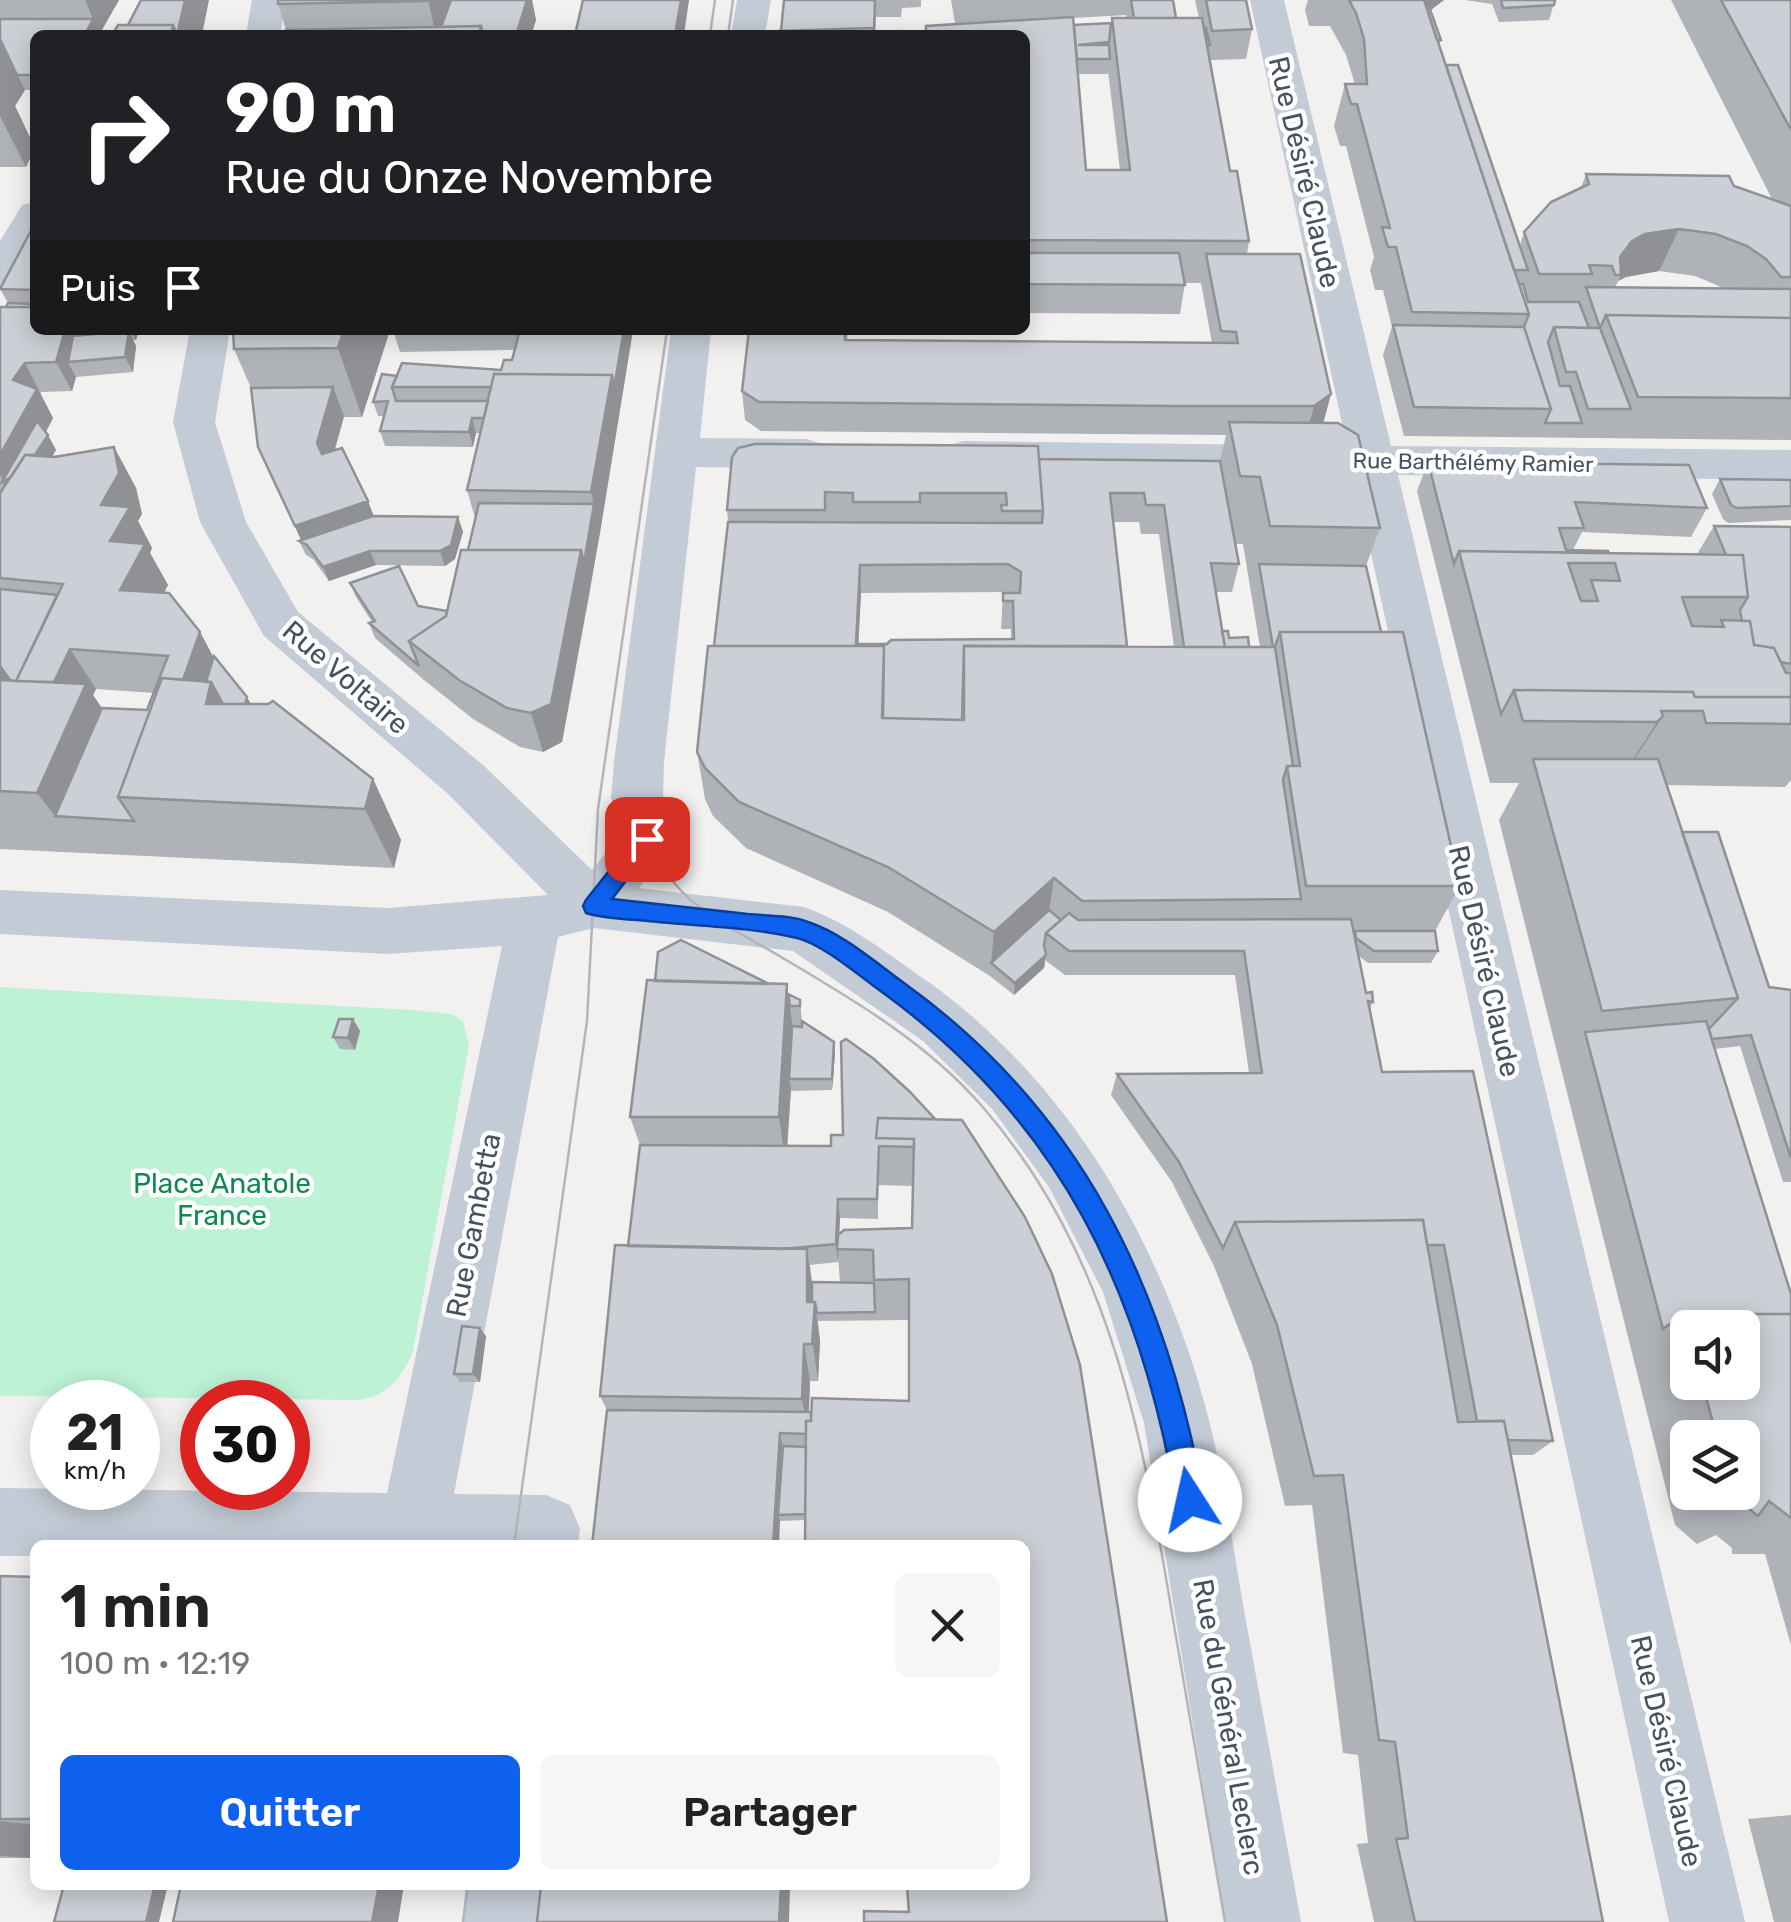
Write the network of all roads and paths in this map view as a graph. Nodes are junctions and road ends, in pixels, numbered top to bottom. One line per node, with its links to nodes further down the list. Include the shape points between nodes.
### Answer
1 (269, 0): 4 (street)
2 (754, 0): 5 (street)
3 (1266, 0): 13 (street, Rue Désiré Claude)
4 (264, 30)
5 (749, 30)
6 (30, 222): 7 (street)
7 (0, 276)
8 (209, 335): 15 (street, Rue Voltaire, via 194,422 223,522 281,624 465,779)
9 (690, 335): 10 (street)
10 (675, 452): 11 (street); 15 (street, via 639,762 637,798 647,839)
11 (851, 454)
12 (929, 456): 13 (street, Rue Barthélémy Ramier)
13 (1369, 461): 14 (street, Rue Barthélémy Ramier); 24 (street, Rue Désiré Claude)
14 (1791, 465)
15 (594, 906): 17 (street); 23 (street, Rue du Général Leclerc, via 804,930 943,1024 1012,1091 1070,1168 1131,1283 1176,1423)
16 (0, 912): 17 (street, via 388,931)
17 (534, 921): 19 (street, Rue Gambetta)
18 (0, 1522): 19 (street)
19 (413, 1530): 20 (street)
20 (545, 1537)
21 (503, 1890): 22 (street)
22 (500, 1922)
23 (1263, 1922)
24 (1707, 1922)

